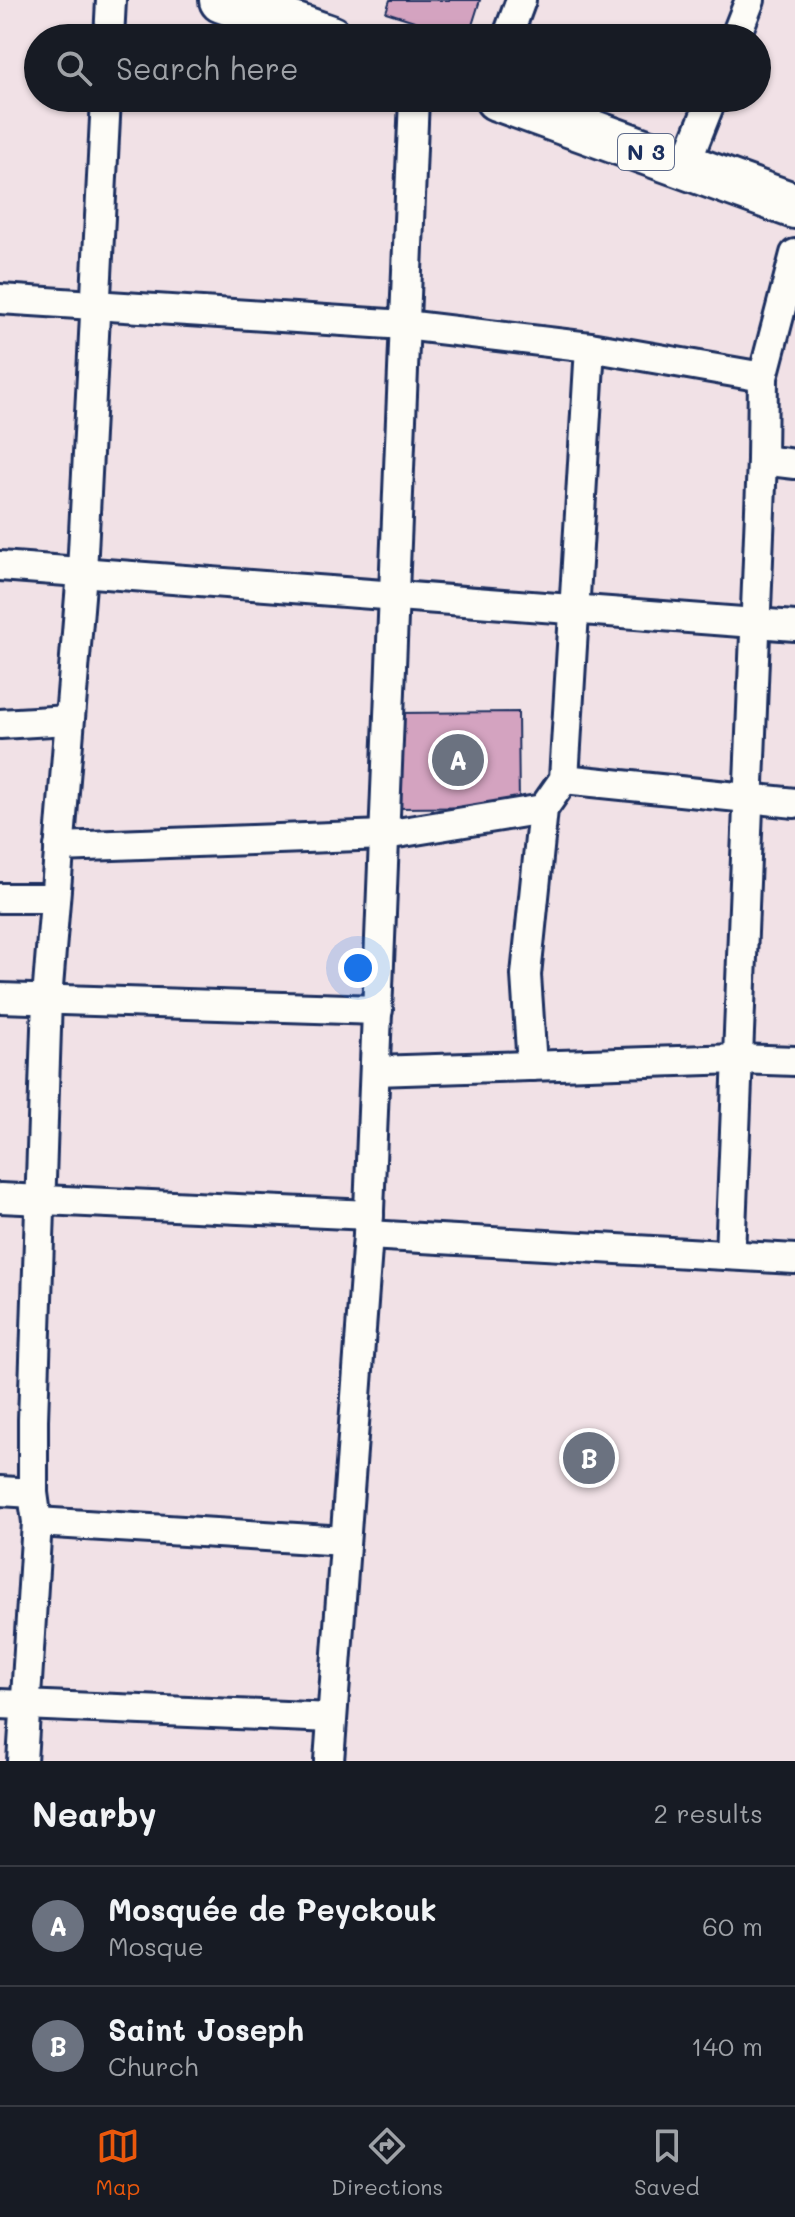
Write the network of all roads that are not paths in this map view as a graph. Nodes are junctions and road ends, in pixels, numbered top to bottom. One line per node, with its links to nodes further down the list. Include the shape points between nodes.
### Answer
1 (111, 0): 6 (street)
2 (222, 0): 5 (main road)
3 (521, 0): 8 (street)
4 (750, 0): 9 (street)
5 (272, 8): 7 (main road)
6 (110, 24)
7 (303, 24)
8 (512, 24)
9 (741, 24)
10 (105, 112): 18 (street)
11 (413, 112): 19 (street)
12 (536, 112): 14 (main road, N 3)
13 (706, 112): 14 (street)
14 (685, 166): 15 (main road, N 3)
15 (795, 206)
16 (795, 254): 21 (street)
17 (0, 299): 18 (street)
18 (96, 306): 19 (street); 25 (street)
19 (405, 325): 20 (street); 26 (street)
20 (590, 347): 21 (street); 27 (street)
21 (763, 377): 22 (street)
22 (762, 460): 23 (street); 28 (street)
23 (795, 464)
24 (0, 566): 25 (street)
25 (82, 572): 26 (street); 30 (street)
26 (393, 595): 27 (street); 36 (street)
27 (575, 608): 28 (street); 32 (street)
28 (756, 622): 29 (street); 33 (street)
29 (795, 626)
30 (69, 720): 31 (street); 37 (street)
31 (0, 724)
32 (564, 779): 33 (street); 35 (street)
33 (748, 798): 34 (street); 43 (street)
34 (795, 803)
35 (543, 809): 36 (street); 45 (street, via 526,975)
36 (385, 835): 37 (street); 42 (street)
37 (59, 847): 39 (street)
38 (0, 898): 39 (street)
39 (55, 898): 41 (street)
40 (0, 998): 41 (street)
41 (47, 999): 42 (street); 48 (street)
42 (378, 1010): 46 (street)
43 (738, 1059): 44 (street); 45 (street); 50 (street)
44 (795, 1061)
45 (532, 1066): 46 (street)
46 (375, 1071): 49 (street)
47 (0, 1198): 48 (street)
48 (41, 1200): 49 (street); 53 (street)
49 (369, 1225): 50 (street); 55 (street)
50 (730, 1255): 51 (street)
51 (795, 1259)
52 (0, 1491): 53 (street)
53 (33, 1493): 54 (street)
54 (37, 1522): 55 (street); 56 (street)
55 (345, 1541): 57 (street)
56 (13, 1704): 57 (street); 58 (street)
57 (332, 1718): 59 (street)
58 (22, 1761)
59 (333, 1761)

